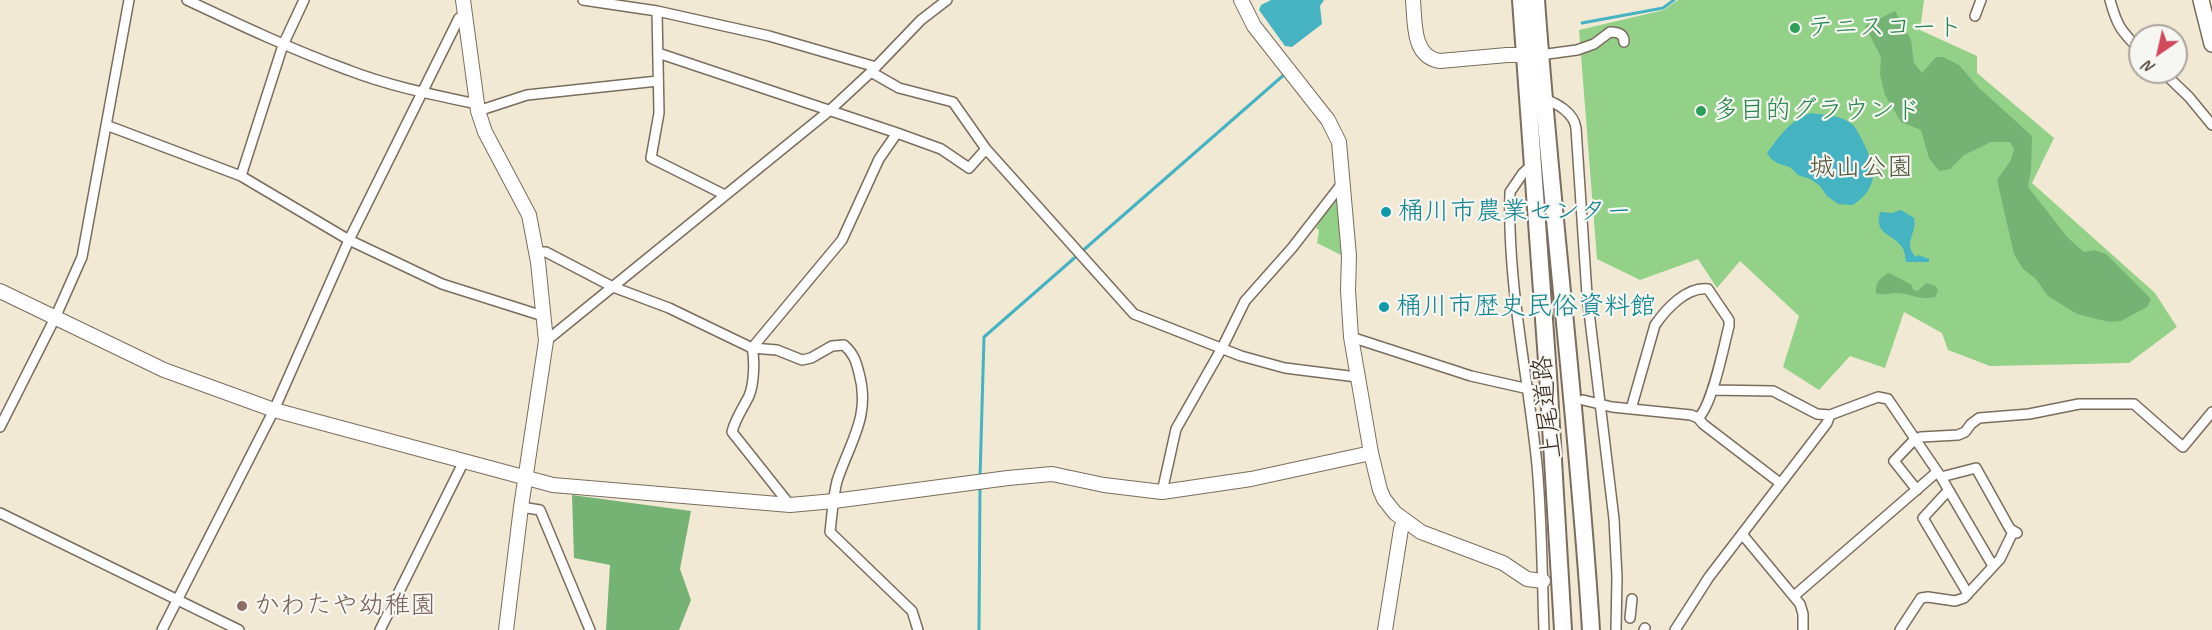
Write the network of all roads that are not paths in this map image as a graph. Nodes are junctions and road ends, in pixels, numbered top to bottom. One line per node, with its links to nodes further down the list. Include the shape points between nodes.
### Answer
1 (129, 0): 31 (street)
2 (188, 0): 21 (street)
3 (304, 0): 21 (street)
4 (463, 0): 16 (street)
5 (583, 0): 14 (street)
6 (947, 0): 24 (street, via 921,20)
7 (1413, 0): 23 (street, via 1419,46 1431,59)
8 (1521, 0): 23 (highway, 上尾道路)
9 (1536, 0): 23 (highway, 上尾道路)
10 (1981, 0): 17 (street)
11 (2110, 0): 18 (street, via 2116,23)
12 (2202, 0): 20 (main road)
13 (1243, 1): 37 (street, via 1254,26 1334,129)
14 (634, 4): 15 (street)
15 (657, 11): 22 (street); 24 (street, via 769,36)
16 (465, 15): 27 (street, via 459,18); 29 (street)
17 (1976, 16)
18 (2128, 39)
19 (1624, 42): 23 (street, via 1619,33 1610,32 1577,50)
20 (2212, 44)
21 (284, 45): 27 (street, via 350,71); 36 (street)
22 (658, 53): 25 (street); 30 (street)
23 (1533, 55): 28 (highway, 上尾道路); 35 (highway, 上尾道路)
24 (874, 69): 30 (street); 34 (street, via 899,88 953,102)
25 (658, 81): 29 (street, via 527,95); 38 (street, via 659,113 651,158)
26 (2175, 84): 32 (street)
27 (422, 92): 29 (street); 39 (street)
28 (1544, 99): 54 (street, via 1575,122 1587,295); 92 (highway, 上尾道路)
29 (477, 107): 40 (street, via 485,132 529,215)
30 (829, 111): 33 (street); 38 (street)
31 (106, 125): 36 (street); 44 (street, via 82,257)
32 (2212, 125)
33 (897, 133): 34 (street, via 941,149 969,168); 47 (street, via 879,159 842,240)
34 (986, 149): 48 (street, via 1134,314)
35 (1533, 165): 50 (street, via 1512,187 1510,201 1515,309); 91 (highway, 上尾道路)
36 (241, 176): 39 (street)
37 (1344, 181): 45 (street); 48 (street, via 1245,302)
38 (724, 195): 41 (street)
39 (349, 240): 43 (street, via 442,284); 56 (street)
40 (536, 252): 41 (street, via 546,252); 43 (street)
41 (613, 287): 46 (street); 47 (street, via 669,308)
42 (0, 291): 44 (street)
43 (543, 316): 46 (street)
44 (55, 318): 56 (street, via 164,370); 60 (street)
45 (1351, 337): 49 (street); 50 (street, via 1471,376)
46 (546, 341): 65 (street)
47 (752, 348): 70 (street, via 777,350 802,360 832,346 844,345 854,353 864,390 864,407); 71 (street, via 751,393 732,432)
48 (1222, 348): 49 (street, via 1286,368); 68 (street, via 1176,429)
49 (1357, 377): 62 (street)
50 (1527, 389): 52 (street); 77 (street, via 1537,466)
51 (1712, 390): 55 (street, via 1729,320 1708,289 1701,288 1685,294 1655,325); 58 (street, via 1773,391 1817,414); 59 (street)
52 (1542, 392)
53 (1583, 400): 54 (street)
54 (1601, 404): 55 (street); 93 (street, via 1614,519)
55 (1631, 409): 59 (street)
56 (274, 410): 63 (street); 80 (street)
57 (2212, 412): 61 (street, via 2183,447 2134,404 2079,404 1979,418 1959,435)
58 (1830, 415): 61 (street, via 1878,397 1888,399); 66 (street)
59 (1698, 418): 66 (street)
60 (0, 427)
61 (1915, 439): 64 (street); 67 (street, via 1894,461)
62 (1371, 453): 68 (street, via 1251,479); 74 (street, via 1384,499)
63 (464, 461): 65 (street); 85 (street)
64 (1939, 475): 67 (street); 69 (street); 76 (street, via 1976,468 2015,532)
65 (526, 478): 71 (street, via 553,485); 72 (street)
66 (1780, 483): 75 (street)
67 (1917, 490): 79 (street)
68 (1162, 492): 70 (street, via 1052,474)
69 (1950, 492): 76 (street); 78 (street, via 1923,518)
70 (834, 501): 71 (street); 88 (street, via 830,532 912,611)
71 (790, 505)
72 (521, 507): 86 (street); 87 (street, via 540,510)
73 (0, 513): 80 (street)
74 (1404, 521): 77 (street, via 1421,532 1503,563 1527,579); 89 (street)
75 (1742, 534): 79 (street); 94 (street)
76 (1993, 566): 78 (street)
77 (1543, 581): 90 (street)
78 (1968, 594): 96 (street, via 1955,601 1921,598)
79 (1794, 596): 95 (street, via 1802,609)
80 (177, 599): 83 (street); 84 (street)
81 (1632, 599): 82 (street)
82 (1630, 618)
83 (162, 630)
84 (239, 630)
85 (380, 630)
86 (506, 630)
87 (590, 630)
88 (918, 630)
89 (1385, 630)
90 (1544, 630)
91 (1563, 630)
92 (1591, 630)
93 (1616, 630)
94 (1675, 630)
95 (1803, 630)
96 (1900, 630)

